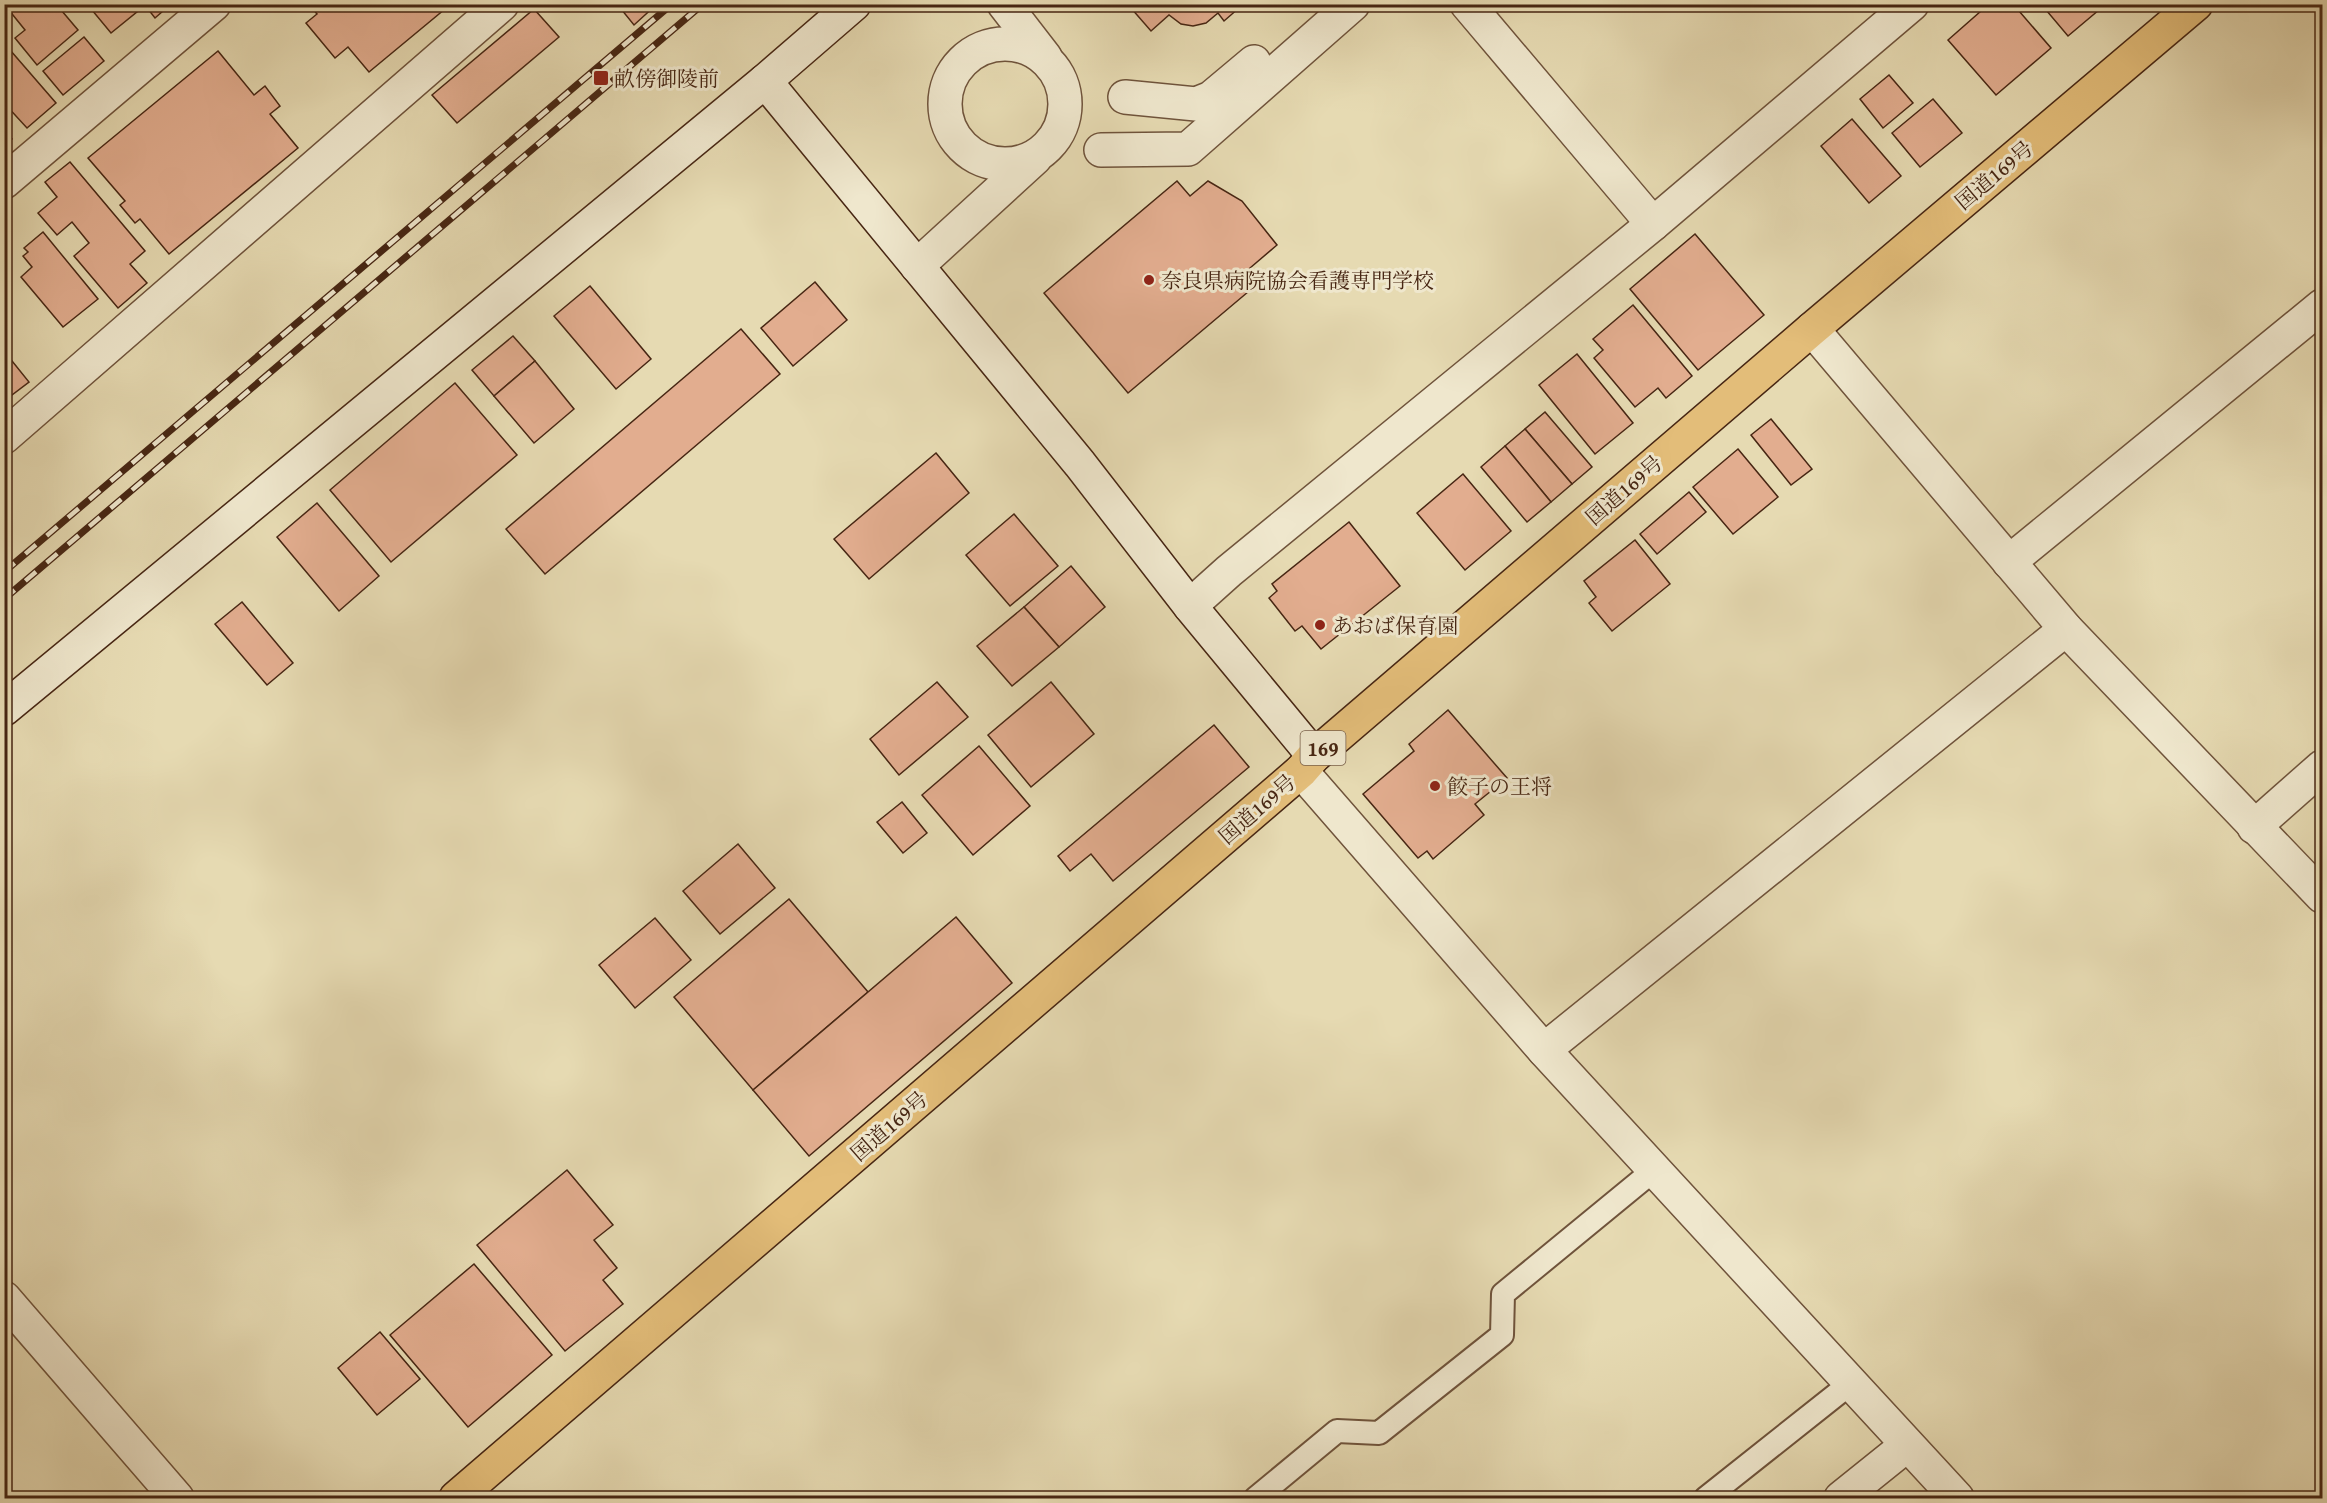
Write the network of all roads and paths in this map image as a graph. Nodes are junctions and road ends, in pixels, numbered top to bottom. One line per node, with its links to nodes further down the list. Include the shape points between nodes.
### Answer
1 (214, 4): 15 (street)
2 (502, 4): 20 (street)
3 (854, 4): 11 (street)
4 (1004, 4): 10 (street)
5 (1322, 4): 12 (street, via 1211,98 1196,104)
6 (1353, 4): 13 (street, via 1188,148)
7 (1467, 4): 16 (street)
8 (1912, 4): 16 (street)
9 (2196, 4): 19 (highway, 国道169号 / 169)
10 (1049, 63): 14 (street, via 1060,80 1065,111 1054,141); 14 (street, via 1032,50 1012,44 991,45 972,53 958,66 948,82 945,101 946,120 954,137 984,161 1003,165)
11 (765, 81): 17 (street); 24 (street)
12 (1125, 97)
13 (1101, 150)
14 (1038, 155): 17 (street)
15 (4, 182)
16 (1653, 224): 22 (street)
17 (917, 266): 22 (street, via 1080,464)
18 (2322, 306): 21 (street)
19 (1812, 329): 21 (street); 25 (highway, 国道169号 / 169)
20 (4, 437)
21 (2009, 562): 23 (street)
22 (1190, 606): 25 (street)
23 (2066, 629): 27 (street); 29 (street)
24 (4, 709)
25 (1308, 763): 29 (street); 35 (highway, 国道169号 / 169)
26 (2322, 767): 27 (street)
27 (2254, 827): 28 (street)
28 (2322, 896)
29 (1544, 1050): 30 (street)
30 (1654, 1170): 32 (street); 36 (lane, via 1503,1294 1502,1335 1379,1433 1337,1431)
31 (4, 1298): 34 (street)
32 (1851, 1383): 33 (street); 37 (lane)
33 (1907, 1445): 38 (street); 39 (street)
34 (177, 1498)
35 (456, 1498)
36 (1256, 1498)
37 (1706, 1498)
38 (1841, 1498)
39 (1957, 1498)

